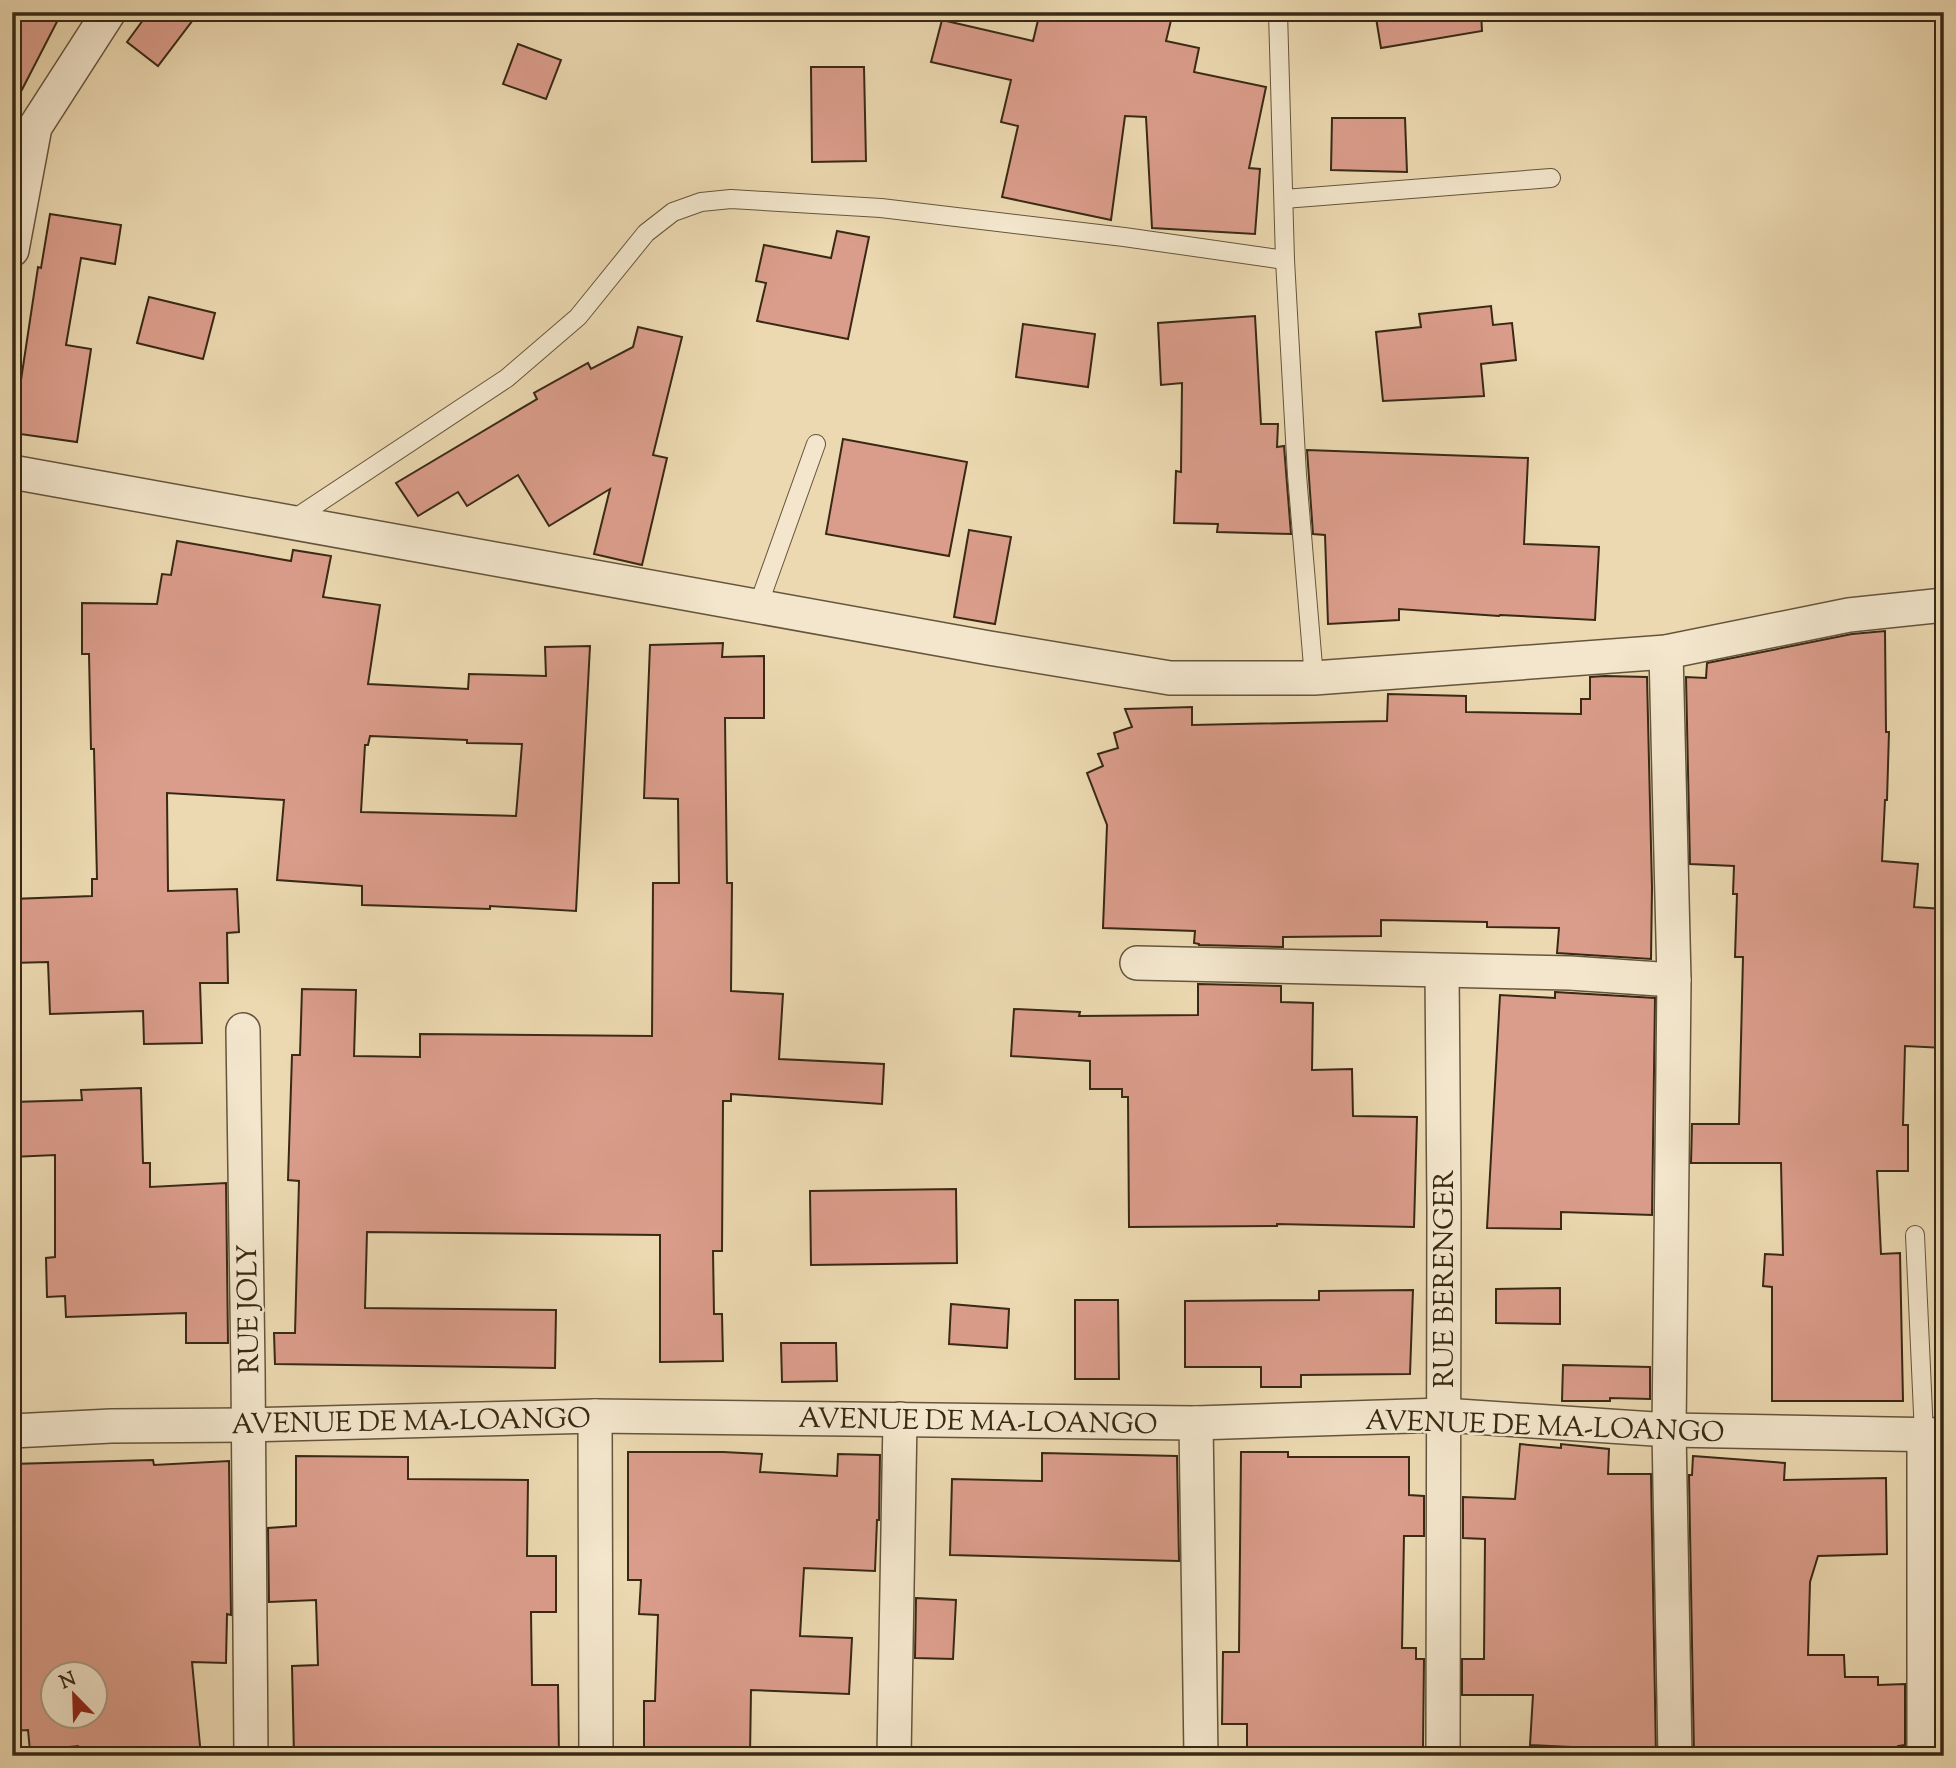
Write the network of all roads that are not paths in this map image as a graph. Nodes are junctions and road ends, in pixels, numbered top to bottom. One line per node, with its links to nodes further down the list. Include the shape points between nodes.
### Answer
1 (109, 12): 3 (street)
2 (1278, 12): 5 (lane)
3 (24, 126): 6 (street)
4 (1551, 178): 5 (lane)
5 (1284, 200): 7 (lane)
6 (12, 250)
7 (1284, 260): 10 (lane, via 881,208 731,199 701,202 673,212 646,233 578,317 508,378); 14 (lane)
8 (816, 444): 12 (lane)
9 (12, 472): 10 (street)
10 (291, 521): 12 (street)
11 (1944, 605): 13 (street, via 1849,615)
12 (758, 606): 14 (street, via 1170,677)
13 (1666, 652): 14 (street); 17 (street)
14 (1314, 678)
15 (1137, 963): 16 (street)
16 (1442, 971): 17 (street); 20 (street, RUE BERENGER)
17 (1674, 980): 25 (street)
18 (243, 1030): 24 (street, RUE JOLY)
19 (1915, 1235): 27 (lane)
20 (1443, 1415): 23 (street, AVENUE DE MA-LOANGO); 25 (street, AVENUE DE MA-LOANGO); 32 (street, RUE BERENGER)
21 (595, 1416): 22 (street, AVENUE DE MA-LOANGO); 24 (street, AVENUE DE MA-LOANGO); 29 (street)
22 (900, 1419): 23 (street, AVENUE DE MA-LOANGO); 30 (street)
23 (1196, 1423): 31 (street)
24 (247, 1425): 26 (street, AVENUE DE MA-LOANGO); 28 (street, RUE JOLY)
25 (1668, 1430): 27 (street, AVENUE DE MA-LOANGO); 33 (street)
26 (12, 1431)
27 (1934, 1435): 34 (street)
28 (251, 1756)
29 (596, 1756)
30 (894, 1756)
31 (1201, 1756)
32 (1443, 1756)
33 (1675, 1756)
34 (1924, 1756)

